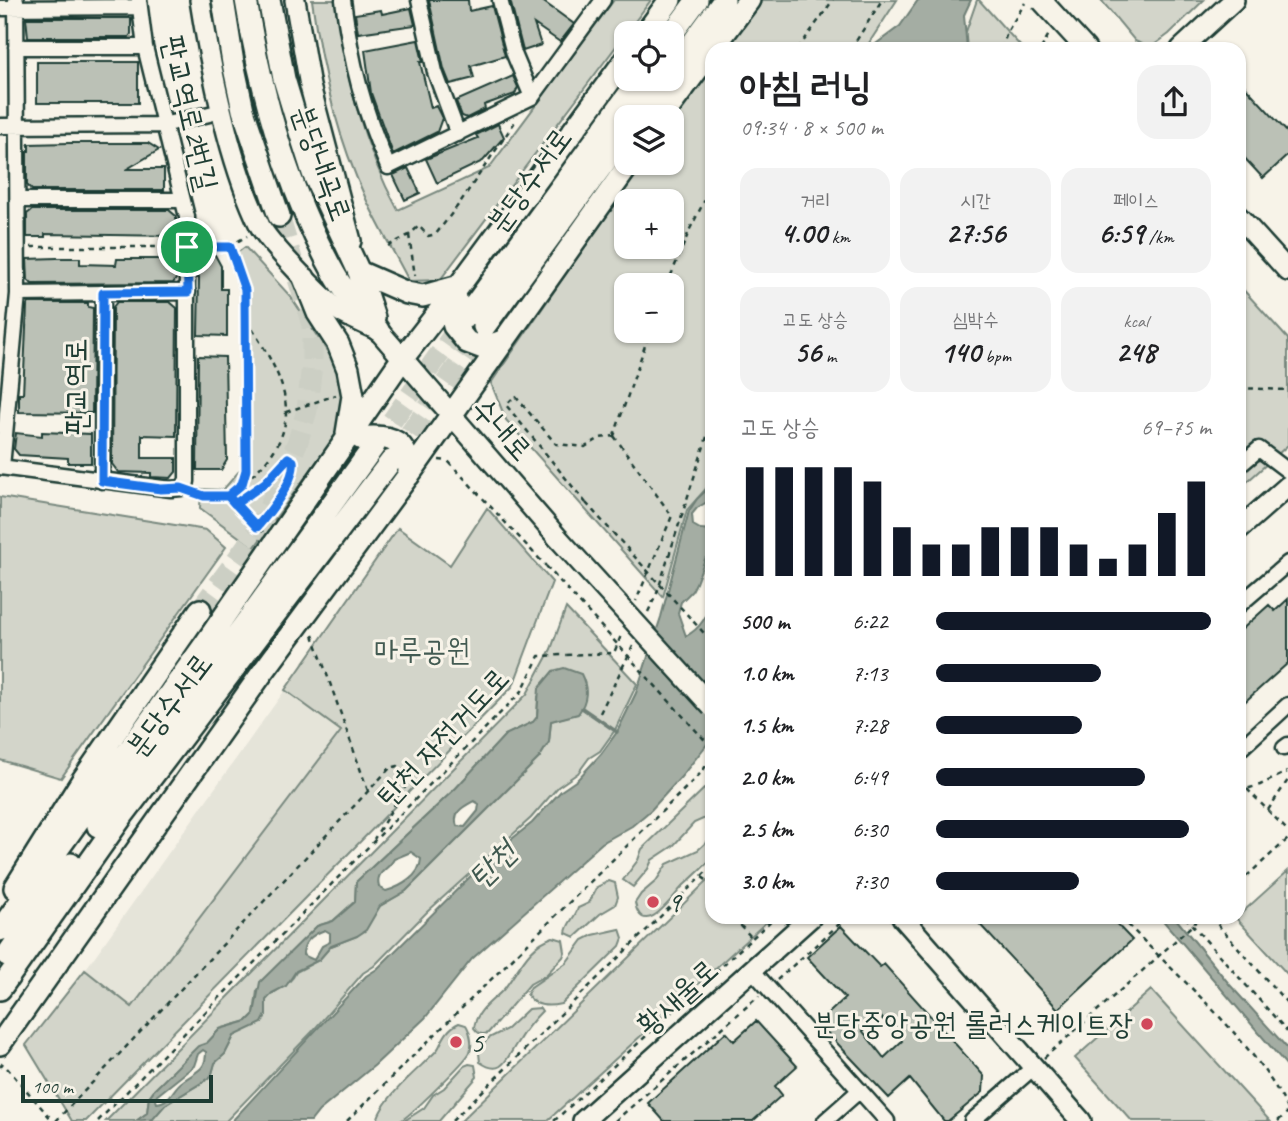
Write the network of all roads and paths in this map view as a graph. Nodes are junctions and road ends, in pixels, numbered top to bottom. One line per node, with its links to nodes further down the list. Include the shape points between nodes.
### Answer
1 (200, 0): 37 (main road)
2 (223, 0): 48 (highway, via 243,110)
3 (246, 0): 66 (highway, 분당내곡로, via 258,66 290,172 335,276)
4 (269, 0): 57 (highway, 분당내곡로, via 284,79 306,153)
5 (295, 0): 57 (main road, via 310,86)
6 (343, 0): 42 (street, via 362,102 388,167)
7 (419, 0): 42 (street, via 435,72)
8 (500, 0): 35 (street, via 514,54)
9 (603, 0): 35 (street)
10 (670, 0): 22 (highway)
11 (697, 0): 23 (highway)
12 (724, 0): 32 (highway)
13 (749, 0): 24 (highway)
14 (833, 0): 25 (path)
15 (882, 0): 26 (path)
16 (1026, 0): 27 (path)
17 (1041, 0): 28 (main road, bridge)
18 (1234, 0): 29 (main road)
19 (139, 3): 20 (street); 31 (street, 판교역로2번길)
20 (16, 4): 21 (street); 30 (street)
21 (0, 8)
22 (655, 21)
23 (682, 21)
24 (718, 42)
25 (803, 42)
26 (855, 42)
27 (1004, 42)
28 (1079, 42)
29 (1189, 42)
30 (16, 47): 31 (street); 41 (street)
31 (145, 47): 39 (street, 판교역로2번길)
32 (684, 55)
33 (705, 59): 36 (highway)
34 (614, 76): 61 (highway)
35 (532, 97): 42 (street); 50 (path, via 436,234 428,236 419,226)
36 (671, 105)
37 (222, 111): 39 (street); 59 (main road, via 261,226)
38 (614, 117): 43 (highway, 분당수서로, via 475,322)
39 (163, 125): 41 (street); 46 (street, 판교역로2번길)
40 (0, 126): 41 (street)
41 (18, 126): 45 (street)
42 (458, 134)
43 (614, 148)
44 (621, 175): 67 (highway)
45 (19, 200): 46 (street); 53 (street)
46 (183, 200): 54 (street, 판교역로2번길)
47 (705, 200): 58 (path)
48 (279, 216)
49 (1246, 225): 56 (main road)
50 (409, 235): 52 (path); 60 (path)
51 (247, 236): 55 (path)
52 (388, 246)
53 (18, 247): 54 (path); 64 (street)
54 (187, 247): 55 (path); 62 (street, 판교역로2번길)
55 (230, 247): 65 (path, via 245,290)
56 (1288, 271)
57 (359, 272): 61 (highway, via 424,296); 66 (highway, 분당내곡로)
58 (672, 273)
59 (304, 278): 66 (main road, via 343,314); 76 (highway, via 348,369 353,396)
60 (416, 285)
61 (459, 286): 67 (highway, via 451,315 459,335 483,348); 69 (highway)
62 (188, 292): 63 (street); 88 (street, 판교역로2번길, via 187,482)
63 (103, 293): 64 (street); 85 (street, 판교역로)
64 (18, 294): 82 (street)
65 (246, 318): 73 (path, via 274,364); 86 (path, via 246,470)
66 (378, 330): 69 (main road, 분당내곡로)
67 (503, 341): 74 (highway)
68 (646, 343): 75 (path)
69 (402, 359): 74 (main road, 수내로); 76 (highway)
70 (1246, 388): 71 (path)
71 (1288, 390)
72 (344, 393): 73 (path)
73 (286, 412): 86 (path, via 285,428 273,453)
74 (450, 416): 84 (highway); 103 (main road, 수내로, bridge)
75 (614, 436): 96 (path, via 672,516); 100 (path, bridge, via 585,447 556,444 515,396 506,405 586,503)
76 (345, 442): 84 (highway, via 372,437 394,440 405,450); 131 (highway)
77 (705, 443): 98 (path)
78 (374, 446): 133 (highway, 분당수서로)
79 (436, 460): 106 (path, bridge, via 449,461)
80 (1246, 460): 83 (street, via 1259,449)
81 (391, 461): 136 (highway, 분당수서로, via 123,816)
82 (1, 467): 85 (street, 판교역로)
83 (1288, 471)
84 (409, 475): 139 (highway, via 260,676)
85 (102, 481): 88 (street, 판교역로)
86 (242, 484): 89 (path)
87 (1288, 486): 91 (main road)
88 (181, 488): 89 (path, via 204,496)
89 (228, 496): 90 (path)
90 (235, 504): 92 (path); 92 (path, via 265,483 288,458 293,461 292,474)
91 (1246, 523)
92 (257, 527): 93 (path)
93 (263, 531)
94 (1288, 563): 95 (street)
95 (1246, 599)
96 (635, 603)
97 (200, 610): 121 (highway, via 82,781)
98 (646, 617)
99 (624, 628): 116 (path, 탄천 자전거도로, via 614,653 539,656 522,691)
100 (705, 634)
101 (313, 635): 112 (path)
102 (635, 641): 105 (path)
103 (705, 699)
104 (1288, 706): 107 (street)
105 (600, 713)
106 (705, 740)
107 (1246, 744)
108 (705, 768): 146 (path)
109 (1287, 772): 111 (path)
110 (1288, 780): 113 (path)
111 (1247, 789): 113 (path)
112 (368, 791): 116 (path, via 390,768 398,766 411,777); 144 (path)
113 (1268, 810): 114 (path)
114 (1288, 831)
115 (1288, 839): 119 (path)
116 (372, 843): 145 (path, 탄천 자전거도로)
117 (705, 874): 118 (path)
118 (702, 877): 120 (path); 147 (path)
119 (1246, 877)
120 (705, 879)
121 (0, 911)
122 (743, 924): 132 (path)
123 (768, 924): 132 (path)
124 (803, 924): 134 (main road, 황새울로)
125 (839, 924): 135 (path)
126 (908, 924): 140 (main road)
127 (1128, 924): 143 (path, via 1261,1065)
128 (1191, 924): 138 (path)
129 (1193, 924): 140 (path, bridge)
130 (1217, 924): 137 (path)
131 (0, 930)
132 (753, 939): 148 (path)
133 (0, 964)
134 (752, 970): 135 (street); 149 (main road, 황새울로)
135 (768, 988): 142 (street); 150 (path)
136 (0, 989)
137 (1288, 1004)
138 (1288, 1032)
139 (0, 1044)
140 (1034, 1067): 153 (street); 154 (main road)
141 (7, 1068): 144 (path)
142 (860, 1090): 151 (street); 152 (street)
143 (1288, 1111): 155 (path)
144 (55, 1121)
145 (99, 1121)
146 (347, 1121)
147 (452, 1121)
148 (554, 1121)
149 (583, 1121)
150 (615, 1121)
151 (825, 1121)
152 (887, 1121)
153 (972, 1121)
154 (1081, 1121)
155 (1278, 1121)

